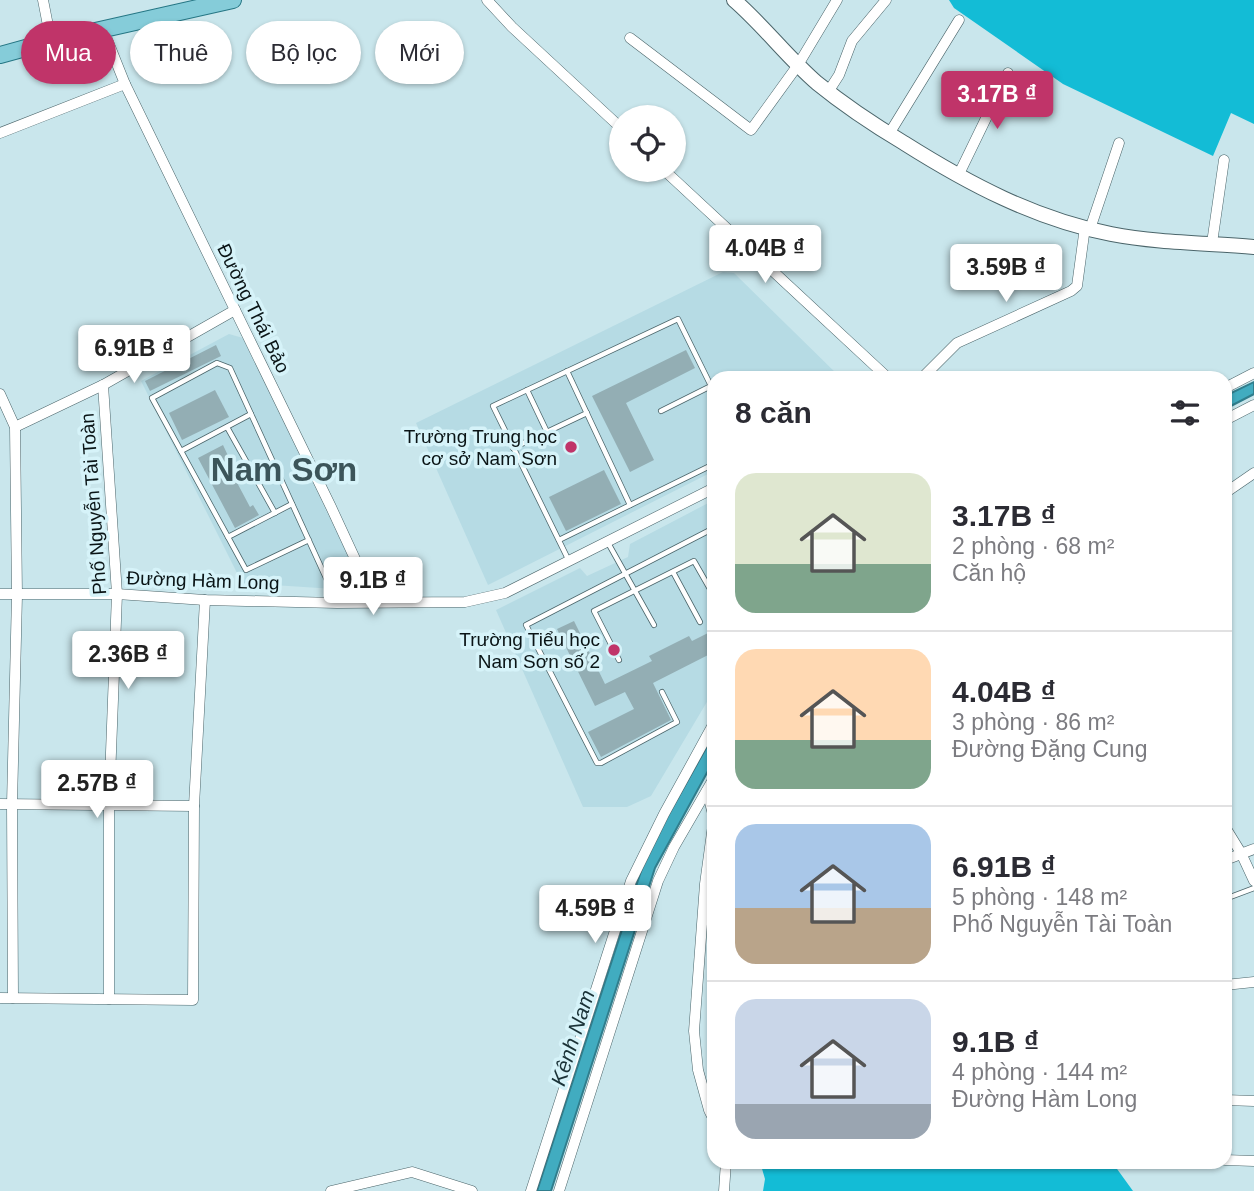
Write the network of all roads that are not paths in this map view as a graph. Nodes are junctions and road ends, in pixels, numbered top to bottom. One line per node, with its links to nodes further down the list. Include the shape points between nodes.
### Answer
1 (43, 0): 8 (street)
2 (233, 0): 9 (main road)
3 (487, 0): 18 (street)
4 (837, 0): 14 (street)
5 (886, 0): 17 (street, via 852,41)
6 (741, 2): 14 (main road)
7 (959, 20): 20 (street)
8 (47, 21)
9 (116, 26)
10 (630, 38): 14 (street, via 751,130)
11 (21, 49): 12 (main road)
12 (0, 55)
13 (116, 62): 16 (street, Đường Thái Bảo)
14 (798, 65): 17 (main road)
15 (1008, 74): 23 (street)
16 (125, 84): 19 (street); 28 (street, Đường Thái Bảo)
17 (828, 92): 20 (main road)
18 (609, 117)
19 (0, 133)
20 (888, 134): 23 (main road)
21 (1119, 143): 25 (street)
22 (1224, 160): 26 (street)
23 (958, 176): 25 (main road, via 1026,209)
24 (677, 182): 30 (street)
25 (1088, 228): 26 (main road, via 1137,238); 31 (street, via 1077,286 957,343)
26 (1212, 243): 27 (main road)
27 (1254, 247)
28 (236, 310): 35 (street); 70 (street, Đường Thái Bảo)
29 (567, 371): 33 (lane, via 678,319); 36 (lane); 41 (lane)
30 (880, 371)
31 (929, 371)
32 (1254, 373): 34 (street)
33 (707, 376)
34 (1232, 384)
35 (103, 385): 44 (street); 67 (street, Phố Nguyễn Tài Toàn)
36 (527, 390): 46 (lane); 47 (lane, via 493,406)
37 (707, 391): 40 (lane)
38 (0, 394): 44 (street)
39 (1254, 405): 43 (street)
40 (661, 411)
41 (587, 413): 46 (lane); 54 (lane)
42 (251, 414): 45 (lane); 48 (lane, via 230,368 217,363 152,398); 53 (lane)
43 (1232, 416)
44 (15, 427): 68 (street)
45 (227, 427): 48 (lane); 55 (lane)
46 (547, 432): 47 (lane)
47 (513, 447): 59 (lane)
48 (181, 451): 57 (lane)
49 (707, 467): 54 (lane)
50 (1254, 473): 51 (street)
51 (1232, 488)
52 (707, 491): 60 (street, Đường Hàm Long)
53 (292, 504): 55 (lane); 58 (lane)
54 (631, 505): 59 (lane)
55 (275, 513): 57 (lane)
56 (707, 532): 63 (lane)
57 (228, 537): 58 (lane, via 246,570)
58 (309, 540): 71 (lane)
59 (559, 540): 61 (lane)
60 (607, 541): 61 (street, Đường Hàm Long); 63 (lane)
61 (568, 560): 70 (street, Đường Hàm Long, via 505,593 478,600)
62 (673, 572): 64 (lane, via 694,561); 65 (lane); 72 (lane)
63 (625, 574): 65 (lane); 75 (lane, via 526,625 597,763 677,722)
64 (707, 584)
65 (635, 591): 73 (lane); 74 (lane, via 594,611)
66 (0, 594): 68 (street, Đường Hàm Long)
67 (117, 594): 68 (street, Đường Hàm Long); 69 (street, Đường Hàm Long); 80 (street, Phố Nguyễn Tài Toàn)
68 (17, 595): 79 (street)
69 (205, 600): 71 (street, Đường Hàm Long); 81 (street)
70 (375, 602): 71 (street, Đường Hàm Long)
71 (337, 603)
72 (700, 622)
73 (654, 625)
74 (619, 660)
75 (662, 692)
76 (707, 736): 103 (street, via 631,881)
77 (707, 791): 104 (street, via 658,881)
78 (0, 803): 79 (street)
79 (12, 804): 80 (street); 93 (street)
80 (109, 804): 81 (street); 94 (street, Phố Nguyễn Tài Toàn)
81 (194, 806): 94 (street, via 193,1000)
82 (1232, 838): 84 (street)
83 (1254, 849): 84 (street)
84 (1241, 853): 85 (street); 87 (street)
85 (1232, 857)
86 (707, 869): 97 (street, via 694,1031)
87 (1254, 881)
88 (1254, 888): 89 (lane)
89 (1232, 897)
90 (1254, 982): 91 (street)
91 (1232, 984)
92 (0, 998): 93 (street)
93 (13, 998): 94 (street)
94 (109, 999)
95 (1232, 1100): 96 (street)
96 (1254, 1101)
97 (707, 1103)
98 (1232, 1160): 99 (street)
99 (1254, 1161)
100 (726, 1169): 105 (street)
101 (331, 1191): 102 (street, via 412,1172)
102 (472, 1191)
103 (531, 1191)
104 (559, 1191)
105 (724, 1191)

